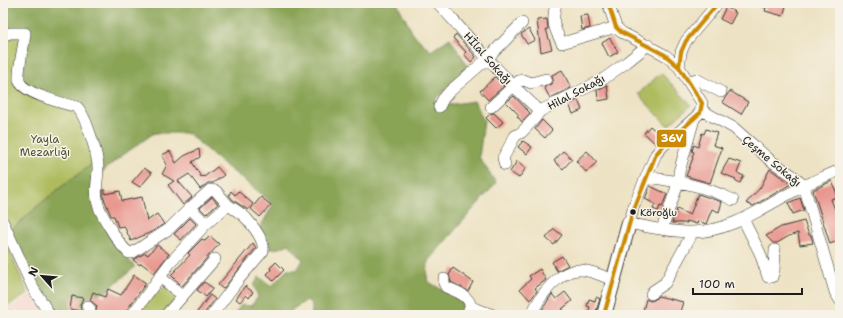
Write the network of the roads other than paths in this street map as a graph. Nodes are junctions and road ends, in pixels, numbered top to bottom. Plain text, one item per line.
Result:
1 (438, 3) edge
2 (556, 3) edge
3 (608, 3) edge
4 (718, 3) edge
5 (522, 23) dead end
6 (616, 27) junction
7 (3, 36) edge
8 (648, 45) junction
9 (487, 59) junction
10 (678, 67) junction
11 (546, 79) dead end
12 (689, 82) junction
13 (513, 86) junction
14 (721, 92) dead end
15 (439, 107) dead end
16 (491, 107) dead end
17 (540, 111) junction
18 (698, 114) junction
19 (506, 165) dead end
20 (840, 170) edge
21 (646, 177) junction
22 (679, 181) junction
23 (804, 186) junction
24 (732, 200) dead end
25 (228, 205) junction
26 (190, 208) junction
27 (743, 219) junction
28 (3, 222) edge
29 (629, 223) junction
30 (206, 224) junction
31 (662, 229) junction
32 (693, 232) junction
33 (775, 250) dead end
34 (215, 259) dead end
35 (160, 277) junction
36 (444, 279) dead end
37 (614, 280) junction
38 (651, 294) dead end
39 (182, 295) junction
40 (840, 300) edge
41 (470, 311) edge
42 (50, 315) edge
43 (132, 315) edge
44 (166, 315) edge
45 (212, 315) edge
46 (493, 315) edge
47 (532, 315) edge
48 (604, 315) edge

1 - 9 street, Hİlal Sokağı
2 - 6 street
3 - 6 street
4 - 10 street
5 - 9 street
6 - 8 street
7 - 26 street
8 - 10 street
8 - 17 street, Hilal Sokağı
9 - 13 street, Hİlal Sokağı
9 - 15 street
10 - 12 street
11 - 13 street
12 - 14 street
12 - 18 street
13 - 16 street
13 - 17 street, Hİlal Sokağı
17 - 19 street, Hilal Sokağı
18 - 21 street
18 - 22 street
18 - 23 street, Çeşme Sokağı
20 - 23 street
21 - 22 street
21 - 29 street
22 - 24 street
22 - 31 street
23 - 27 street
23 - 40 street, Çeşme Sokağı
25 - 26 street
25 - 30 street
25 - 45 street
26 - 30 street
27 - 32 street
27 - 33 street
28 - 42 street
29 - 31 street
29 - 37 main road
30 - 35 street
31 - 32 street
32 - 38 street
34 - 39 street
35 - 39 street
35 - 43 street
36 - 41 street
37 - 47 street
37 - 48 main road
39 - 44 street
41 - 46 street

